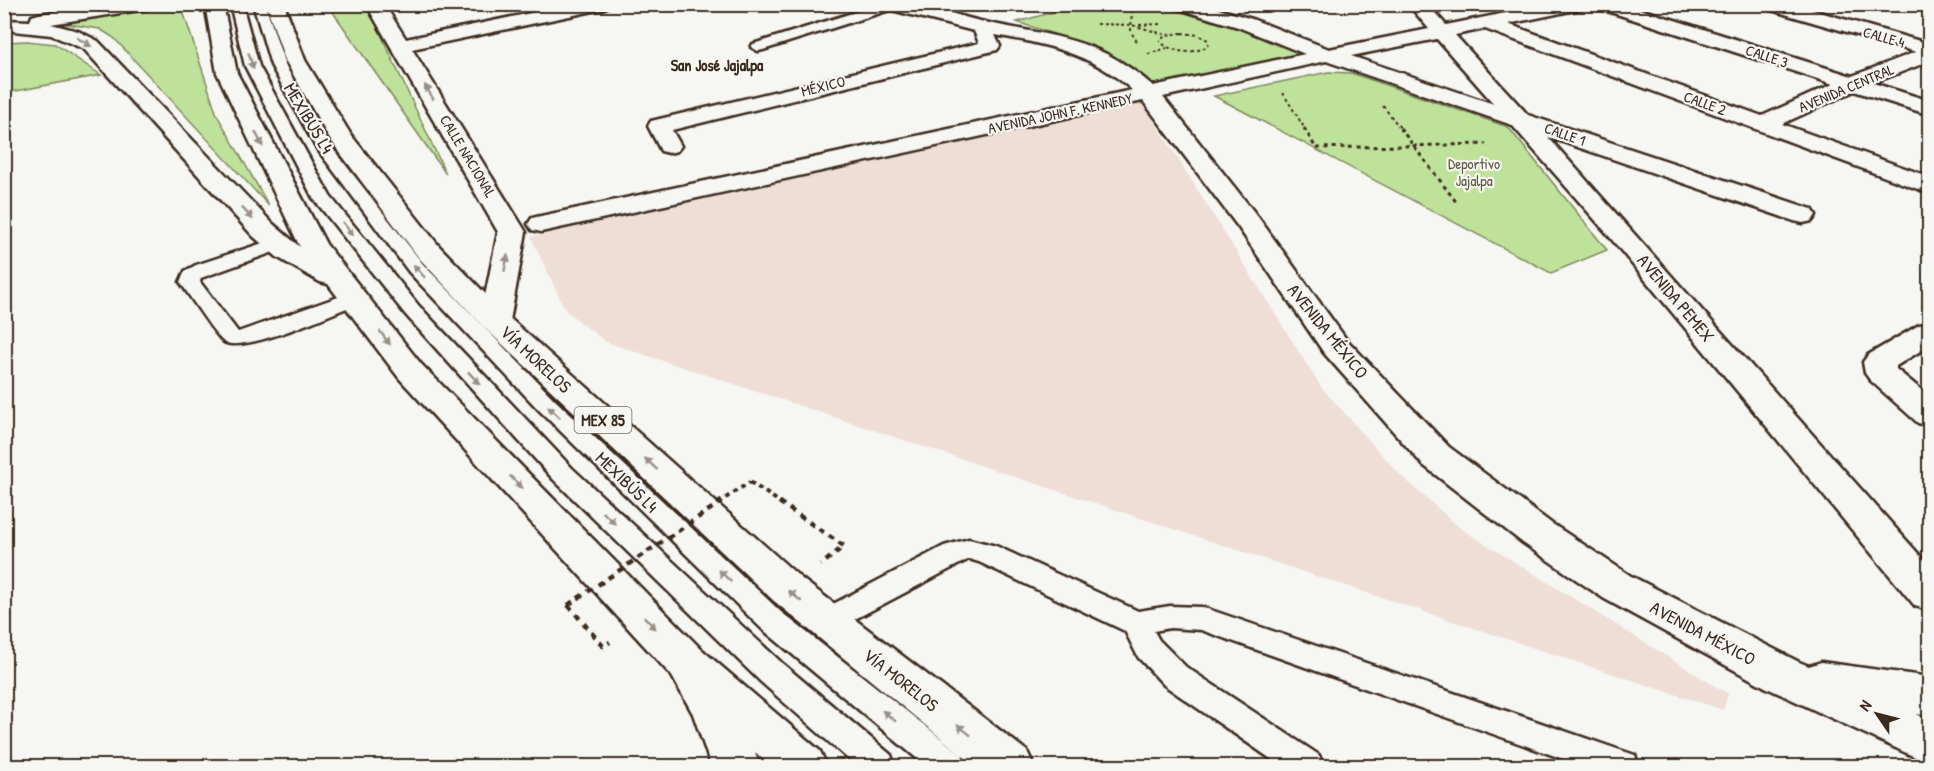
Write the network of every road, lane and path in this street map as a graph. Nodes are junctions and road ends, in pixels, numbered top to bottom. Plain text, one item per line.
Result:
1 (85, 4) edge
2 (146, 4) edge
3 (214, 4) edge
4 (236, 4) edge
5 (259, 4) edge
6 (275, 4) edge
7 (375, 4) edge
8 (603, 4) edge
9 (1132, 4) edge
10 (1181, 4) edge
11 (1418, 4) edge
12 (1580, 4) edge
13 (1604, 4) edge
14 (1770, 4) edge
15 (891, 5) edge
16 (7, 16) edge
17 (1487, 24) junction
18 (982, 27) junction
19 (1442, 32) junction
20 (1160, 39) joint
21 (400, 45) junction
22 (758, 47) dead end
23 (1929, 52) edge
24 (1151, 53) dead end
25 (1327, 55) junction
26 (1853, 83) junction
27 (1282, 92) dead end
28 (1149, 94) junction
29 (1377, 98) dead end
30 (1929, 108) edge
31 (1520, 118) junction
32 (1763, 124) junction
33 (1486, 144) dead end
34 (669, 146) dead end
35 (1414, 146) junction
36 (1923, 183) dead end
37 (1456, 203) dead end
38 (1803, 215) dead end
39 (541, 224) dead end
40 (278, 244) junction
41 (348, 290) junction
42 (495, 321) junction
43 (1929, 332) edge
44 (1929, 415) edge
45 (844, 546) dead end
46 (1929, 595) edge
47 (826, 621) junction
48 (1136, 623) junction
49 (603, 646) dead end
50 (686, 662) junction
51 (1783, 675) junction
52 (1929, 698) edge
53 (1929, 743) edge
54 (735, 766) edge
55 (804, 766) edge
56 (879, 766) edge
57 (950, 766) edge
58 (1010, 766) edge
59 (1307, 766) edge
60 (1623, 766) edge

1 - 16 main road
2 - 16 main road
3 -> 41 main road
4 -> 56 lane, MEXIBÚS L4
57 -> 5 lane, MEXIBÚS L4
6 - 42 main road, VÍA MORELOS / MEX 85
7 - 21 main road, CALLE NACIONAL
8 - 21 main road
9 - 24 path
10 - 25 main road, CALLE 1
11 - 19 main road, AVENIDA PEMEX
12 - 17 main road, AVENIDA JOHN F. KENNEDY
13 - 26 main road, CALLE 3
14 - 23 main road, CALLE 4
15 - 18 main road, AVENIDA MÉXICO
15 - 22 lane
16 -> 40 main road
17 - 19 main road, AVENIDA JOHN F. KENNEDY
17 - 32 main road, CALLE 2
18 - 28 main road, AVENIDA MÉXICO
18 - 34 main road, MÉXICO
19 - 25 main road, AVENIDA JOHN F. KENNEDY
19 - 31 main road, AVENIDA PEMEX
20 - 20 path
42 -> 21 main road, CALLE NACIONAL
23 - 26 main road, AVENIDA CENTRAL
25 - 28 main road, AVENIDA JOHN F. KENNEDY
25 - 31 main road, CALLE 1
26 - 30 main road, CALLE 3
26 - 32 main road, AVENIDA CENTRAL
27 - 35 path
28 - 39 main road, AVENIDA JOHN F. KENNEDY
28 - 51 main road, AVENIDA MÉXICO
29 - 35 path
31 - 38 main road, CALLE 1
31 - 46 main road, AVENIDA PEMEX
32 - 36 main road, CALLE 2
33 - 35 path
35 - 37 path
40 - 41 main road
40 - 41 lane
41 -> 50 main road
47 -> 42 main road, VÍA MORELOS / MEX 85
43 - 44 main road
45 - 49 path, bridge
47 - 48 lane
58 -> 47 main road, VÍA MORELOS / MEX 85
48 - 59 lane
48 - 60 lane
50 - 54 main road
50 - 55 main road
51 - 52 main road, AVENIDA MÉXICO
51 - 53 main road, AVENIDA MÉXICO

